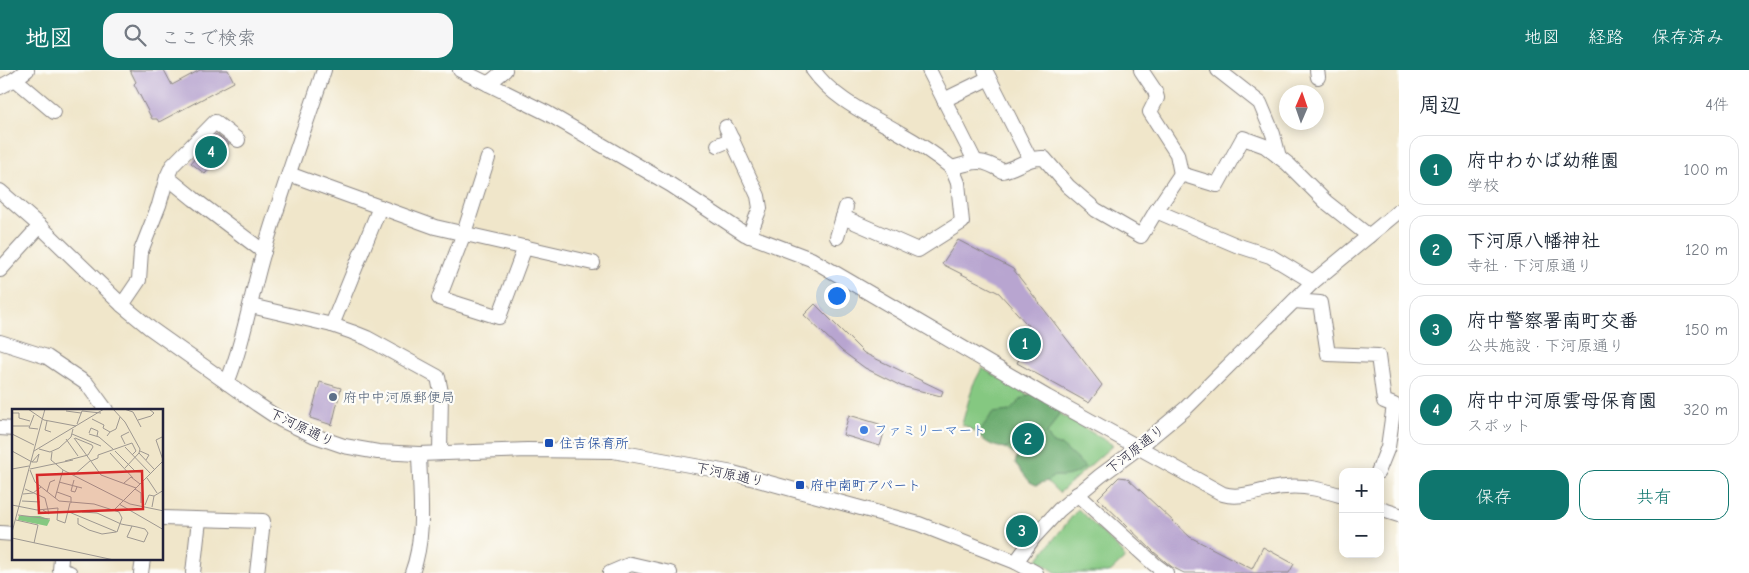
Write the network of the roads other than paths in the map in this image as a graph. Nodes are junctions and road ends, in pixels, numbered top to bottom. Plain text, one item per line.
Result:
1 (27, 70) edge
2 (324, 70) edge
3 (460, 70) edge
4 (505, 70) edge
5 (813, 70) edge
6 (929, 70) edge
7 (1140, 70) edge
8 (1218, 70) edge
9 (987, 74) edge
10 (15, 79) junction
11 (488, 84) junction
12 (0, 87) edge
13 (944, 100) junction
14 (54, 112) dead end
15 (238, 140) dead end
16 (718, 145) dead end
17 (1279, 157) junction
18 (488, 158) dead end
19 (1030, 159) junction
20 (975, 161) junction
21 (952, 168) junction
22 (289, 174) junction
23 (1181, 174) junction
24 (167, 177) junction
25 (0, 191) edge
26 (380, 207) junction
27 (1156, 211) junction
28 (1399, 211) edge
29 (40, 226) junction
30 (464, 233) junction
31 (749, 236) junction
32 (1369, 236) junction
33 (837, 237) dead end
34 (525, 247) junction
35 (264, 252) junction
36 (593, 263) dead end
37 (0, 270) edge
38 (1313, 282) junction
39 (1294, 301) junction
40 (122, 305) junction
41 (251, 306) junction
42 (332, 325) junction
43 (0, 342) edge
44 (227, 383) junction
45 (105, 409) edge
46 (1138, 448) junction
47 (440, 453) junction
48 (419, 454) junction
49 (1380, 468) edge
50 (1078, 494) junction
51 (1339, 495) edge
52 (1384, 510) edge
53 (1399, 515) edge
54 (164, 518) edge
55 (199, 520) junction
56 (61, 560) edge
57 (143, 560) edge
58 (1016, 562) junction
59 (70, 573) edge
60 (141, 573) edge
61 (194, 573) edge
62 (257, 573) edge
63 (412, 573) edge
64 (610, 573) edge
65 (670, 573) edge
66 (1036, 573) edge
67 (1166, 573) edge

1 - 10 street
2 - 22 street
3 - 11 street
4 - 11 street
5 - 21 street
6 - 13 street
7 - 23 street
8 - 17 street
9 - 13 street
9 - 19 street
10 - 12 street
10 - 14 street
11 - 31 street
13 - 20 street
15 - 24 street
16 - 31 street
17 - 23 street
17 - 32 street
18 - 30 street
19 - 20 street
19 - 27 street
20 - 21 street
21 - 33 street
22 - 26 street
22 - 35 street
23 - 27 street
24 - 35 street
24 - 40 street
25 - 29 street, 下河原通り
26 - 30 street
26 - 42 street
27 - 38 street
28 - 32 street, 下河原通り
29 - 37 street
29 - 40 street, 下河原通り
30 - 34 street
30 - 34 street
31 - 46 street
32 - 38 street, 下河原通り
34 - 36 street
35 - 41 street
38 - 39 street, 下河原通り
39 - 46 street, 下河原通り
39 - 49 street
40 - 44 street, 下河原通り
41 - 42 street
41 - 44 street
42 - 47 street
43 - 45 street
44 - 48 street, 下河原通り
46 - 50 street, 下河原通り
46 - 51 street
47 - 48 street, 下河原通り
47 - 58 street, 下河原通り
48 - 63 street
50 - 58 street, 下河原通り
50 - 67 street
52 - 53 street
54 - 55 street
55 - 61 street
55 - 62 street
56 - 59 street
57 - 60 street
58 - 66 street
64 - 65 street

